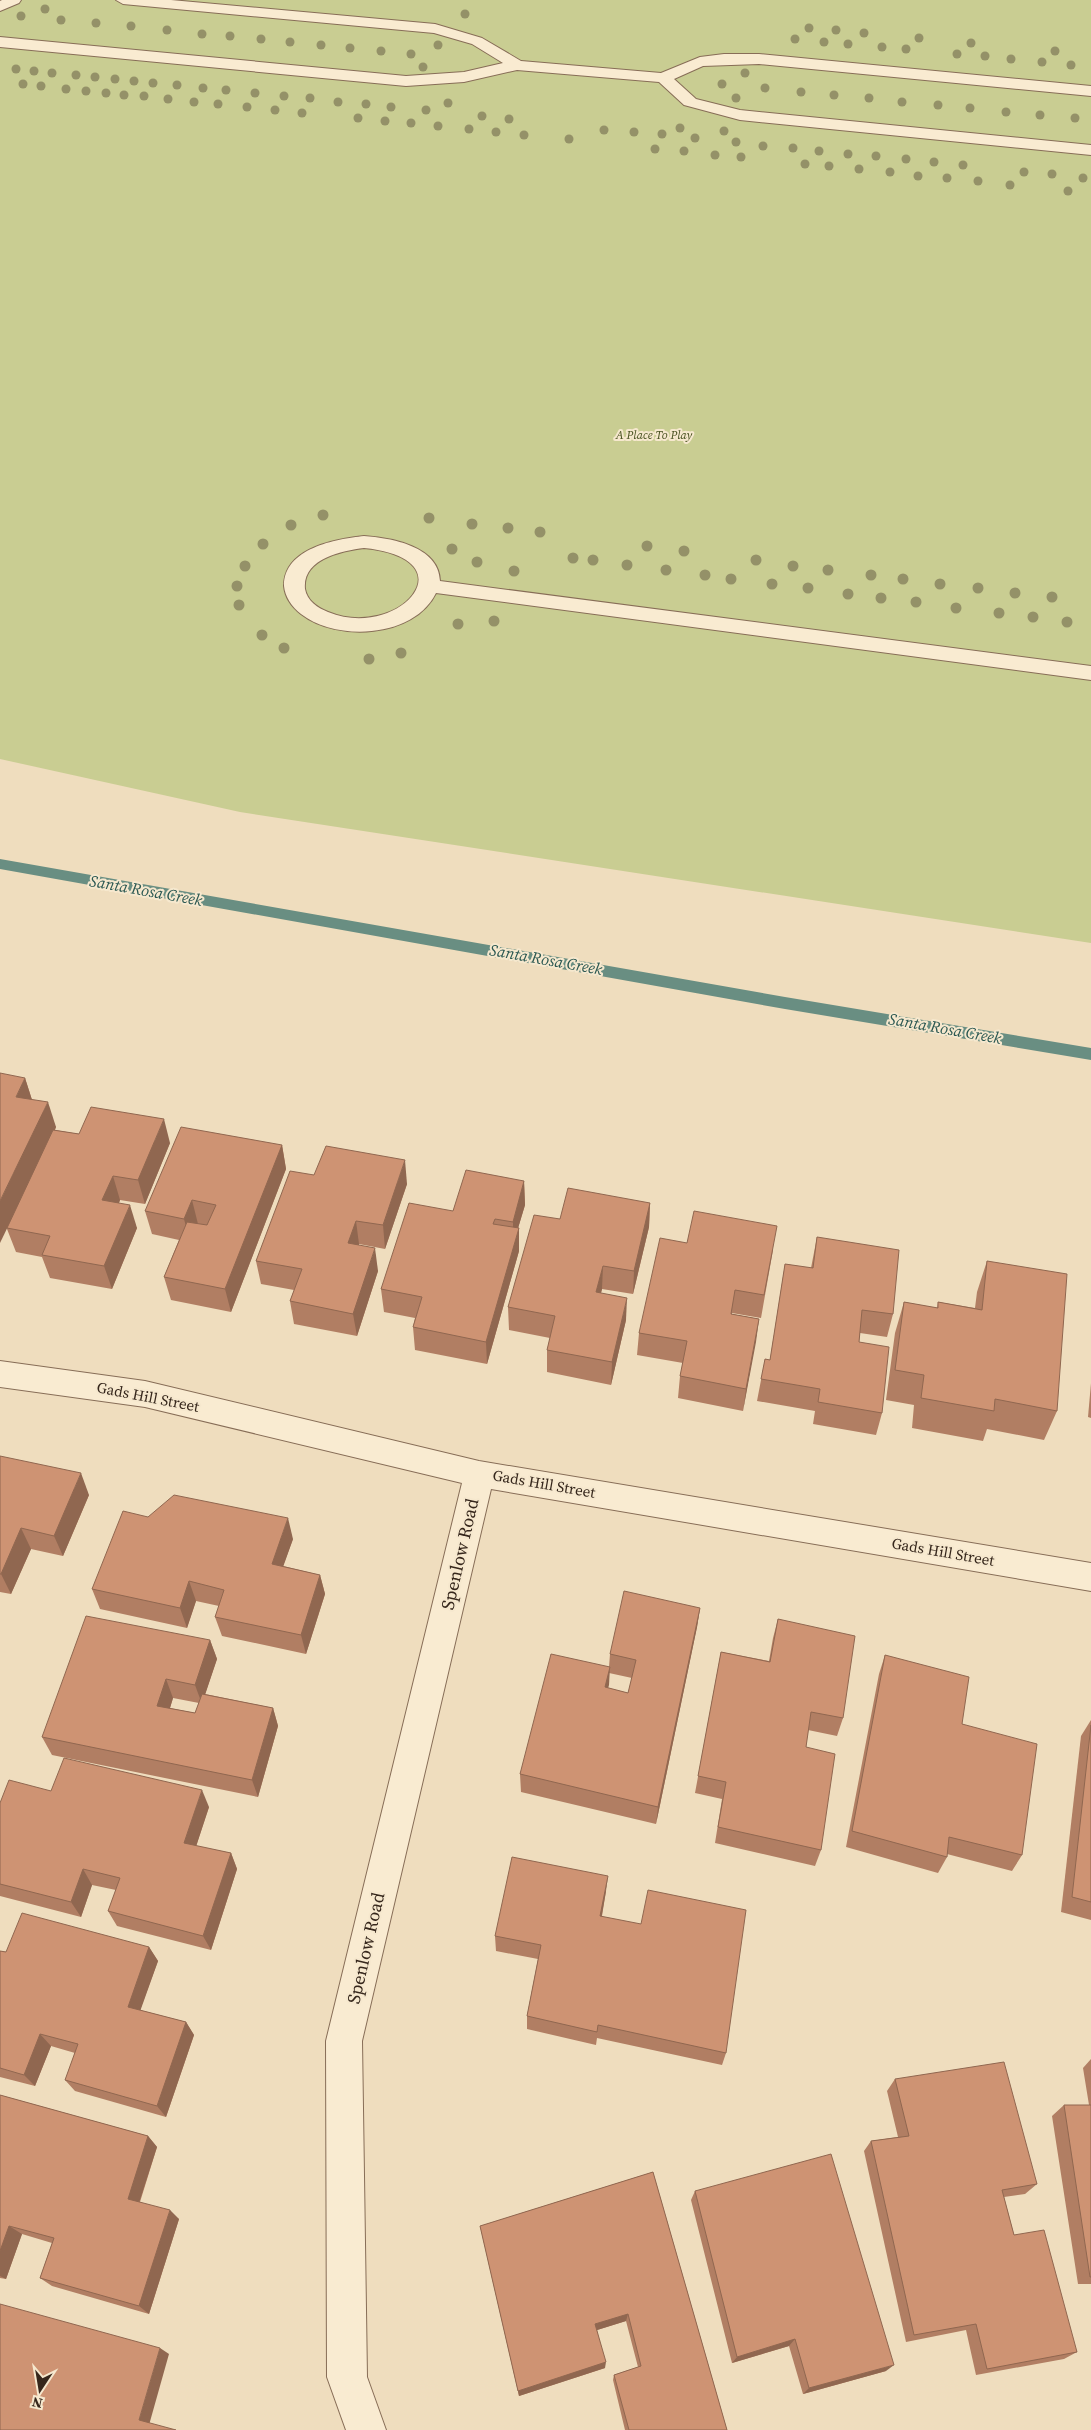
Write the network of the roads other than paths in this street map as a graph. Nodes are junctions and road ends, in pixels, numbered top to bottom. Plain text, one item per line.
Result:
1 (14, 0) edge
2 (123, 0) edge
3 (0, 7) edge
4 (0, 42) edge
5 (517, 65) junction
6 (663, 78) junction
7 (1091, 90) edge
8 (1091, 150) edge
9 (430, 586) junction
10 (1091, 673) edge
11 (0, 1374) edge
12 (480, 1474) junction
13 (1091, 1577) edge
14 (366, 2430) edge

1 - 3 street
2 - 5 street
4 - 5 street
5 - 6 street
6 - 7 street
6 - 8 street
9 - 9 street
9 - 10 street
11 - 12 street, Gads Hill Street
12 - 13 street, Gads Hill Street
12 - 14 street, Spenlow Road

